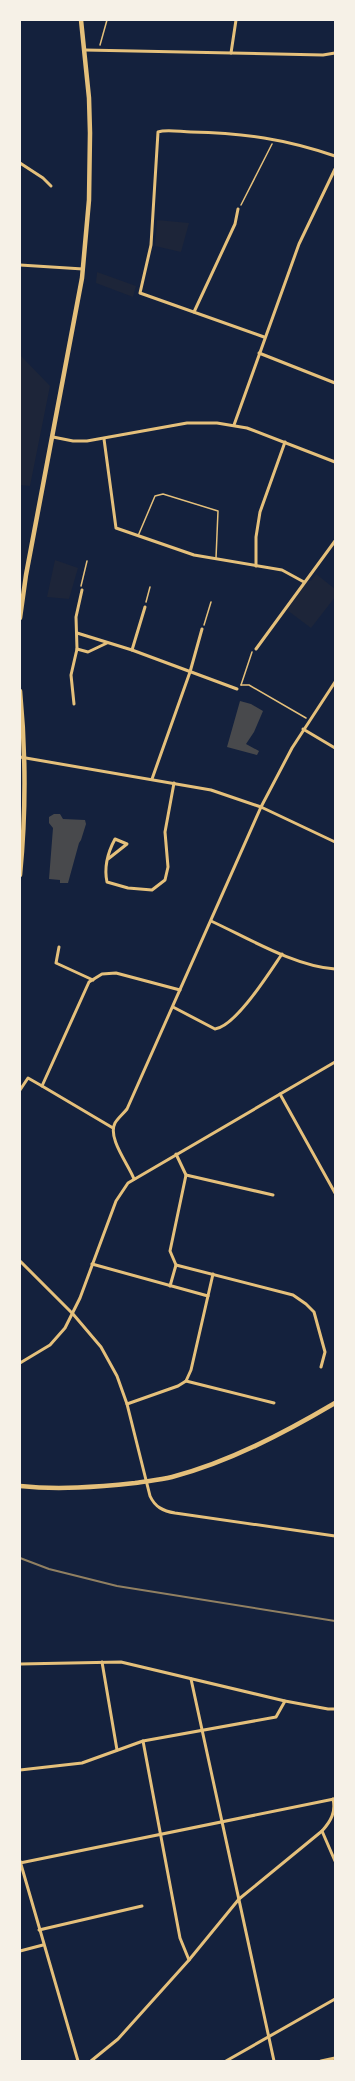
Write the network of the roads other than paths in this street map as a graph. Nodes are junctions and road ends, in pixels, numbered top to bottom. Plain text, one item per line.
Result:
1 (81, 20) edge
2 (236, 20) edge
3 (85, 50) junction
4 (231, 52) junction
5 (335, 53) edge
6 (335, 156) edge
7 (20, 163) edge
8 (335, 169) edge
9 (51, 186) dead end
10 (238, 209) road end
11 (20, 265) edge
12 (83, 270) junction
13 (194, 312) junction
14 (264, 337) junction
15 (258, 352) junction
16 (335, 383) edge
17 (234, 424) junction
18 (53, 437) junction
19 (104, 439) junction
20 (285, 442) junction
21 (335, 462) edge
22 (138, 536) junction
23 (335, 541) edge
24 (216, 560) junction
25 (256, 566) junction
26 (304, 582) junction
27 (82, 590) road end
28 (145, 607) road end
29 (20, 618) edge
30 (202, 630) road end
31 (77, 633) junction
32 (107, 643) junction
33 (256, 648) road end
34 (77, 649) junction
35 (132, 650) junction
36 (190, 672) junction
37 (335, 682) edge
38 (237, 689) road end
39 (20, 691) edge
40 (74, 704) dead end
41 (303, 729) junction
42 (335, 748) edge
43 (23, 758) edge
44 (152, 779) junction
45 (174, 784) junction
46 (261, 807) junction
47 (335, 842) edge
48 (108, 859) junction
49 (20, 876) edge
50 (211, 921) junction
51 (59, 947) dead end
52 (282, 954) junction
53 (335, 969) edge
54 (93, 980) junction
55 (180, 990) junction
56 (172, 1007) junction
57 (335, 1062) edge
58 (42, 1086) junction
59 (20, 1090) edge
60 (280, 1094) junction
61 (113, 1128) junction
62 (176, 1154) junction
63 (186, 1174) junction
64 (134, 1179) junction
65 (335, 1193) edge
66 (273, 1195) dead end
67 (20, 1261) edge
68 (92, 1264) junction
69 (176, 1265) junction
70 (213, 1274) junction
71 (170, 1286) junction
72 (208, 1296) junction
73 (73, 1314) junction
74 (20, 1363) edge
75 (321, 1367) dead end
76 (186, 1381) junction
77 (274, 1403) dead end
78 (127, 1404) junction
79 (335, 1404) edge
80 (146, 1481) junction
81 (20, 1486) edge
82 (335, 1536) edge
83 (102, 1662) junction
84 (20, 1664) edge
85 (191, 1679) junction
86 (285, 1701) junction
87 (335, 1709) edge
88 (202, 1731) junction
89 (143, 1741) junction
90 (117, 1750) junction
91 (20, 1770) edge
92 (334, 1798) edge
93 (223, 1822) junction
94 (322, 1831) junction
95 (160, 1836) junction
96 (335, 1861) edge
97 (20, 1863) edge
98 (239, 1898) junction
99 (142, 1906) dead end
100 (39, 1930) junction
101 (43, 1945) junction
102 (20, 1951) edge
103 (189, 1960) junction
104 (335, 1999) edge
105 (270, 2037) junction
106 (335, 2058) edge
107 (78, 2061) edge
108 (91, 2061) edge
109 (226, 2061) edge
110 (274, 2061) edge
111 (321, 2061) edge

1 - 3 main road
2 - 4 street
3 - 4 street
3 - 12 main road
4 - 5 street
6 - 13 street
7 - 9 street
8 - 14 street
10 - 13 street
11 - 12 street
12 - 18 main road
13 - 14 street
14 - 15 street
15 - 16 street
15 - 17 street
17 - 19 street
17 - 20 street
18 - 19 street
18 - 29 main road
19 - 22 street
20 - 21 street
20 - 25 street
22 - 24 street
22 - 24 lane
23 - 26 street
24 - 25 street
25 - 26 street
26 - 33 street
27 - 31 street
28 - 35 street
30 - 36 street
31 - 32 street
31 - 34 street
32 - 34 street
32 - 35 street
34 - 40 street
35 - 36 street
36 - 38 street
36 - 44 street
37 - 41 street
39 - 43 main road
41 - 42 street
41 - 46 street
43 - 44 street
43 - 49 main road
44 - 45 street
45 - 46 street
45 - 48 street
46 - 47 street
46 - 50 street
48 - 48 street
50 - 52 street
50 - 55 street
51 - 54 street
52 - 53 street
52 - 56 street
54 - 55 street
54 - 58 street
55 - 56 street
56 - 61 street
57 - 60 street
58 - 59 street
58 - 61 street
60 - 62 street
60 - 65 street
61 - 64 street
62 - 63 street
62 - 64 street
63 - 66 street
63 - 69 street
64 - 68 street
67 - 73 street
68 - 71 street
68 - 73 street
69 - 70 street
69 - 71 street
70 - 72 street
70 - 75 street
71 - 72 street
72 - 76 street
73 - 74 street
73 - 78 street
76 - 77 street
76 - 78 street
78 - 80 street
79 - 80 main road
80 - 81 main road
80 - 82 street
83 - 84 street
83 - 85 street
83 - 90 street
85 - 86 street
85 - 88 street
86 - 87 street
86 - 88 street
88 - 89 street
88 - 93 street
89 - 90 street
89 - 95 street
90 - 91 street
92 - 93 street
92 - 94 street
93 - 95 street
93 - 98 street
94 - 96 street
94 - 98 street
95 - 97 street
95 - 103 street
97 - 100 street
98 - 103 street
98 - 105 street
99 - 100 street
100 - 101 street
101 - 102 street
101 - 107 street
103 - 108 street
104 - 105 street
105 - 109 street
105 - 110 street
106 - 111 street

